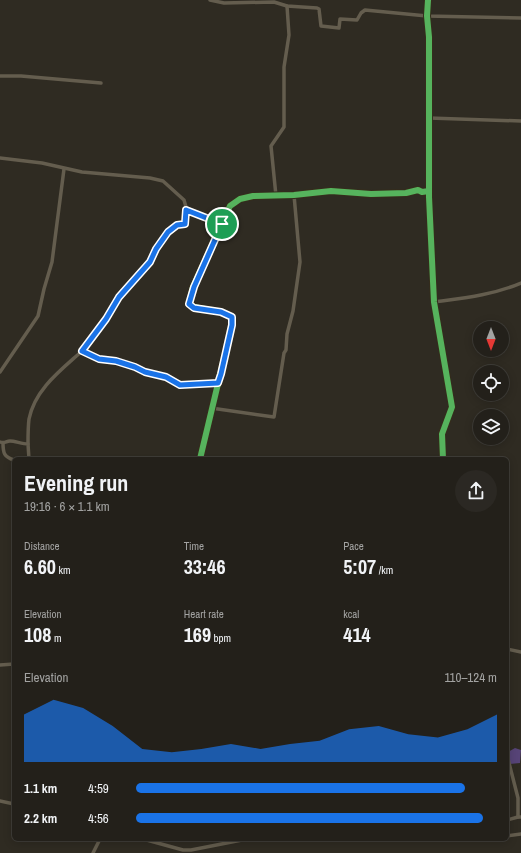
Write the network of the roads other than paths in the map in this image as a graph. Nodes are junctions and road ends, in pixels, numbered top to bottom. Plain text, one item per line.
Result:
1 (210, 0) edge
2 (428, 0) edge
3 (287, 6) junction
4 (427, 16) junction
5 (521, 18) edge
6 (0, 76) edge
7 (101, 83) dead end
8 (429, 118) junction
9 (521, 121) edge
10 (0, 158) edge
11 (64, 169) junction
12 (429, 192) junction
13 (294, 195) junction
14 (276, 196) junction
15 (186, 210) junction
16 (222, 224) junction
17 (521, 282) edge
18 (434, 302) junction
19 (82, 351) junction
20 (0, 372) edge
21 (218, 383) junction
22 (211, 408) junction
23 (2, 443) edge
24 (28, 444) junction
25 (28, 457) edge
26 (200, 457) edge
27 (443, 457) edge
28 (12, 459) edge
29 (509, 649) edge
30 (521, 652) edge
31 (12, 664) edge
32 (0, 665) edge
33 (509, 763) edge
34 (0, 801) edge
35 (12, 804) edge
36 (520, 817) edge
37 (509, 820) edge
38 (521, 834) edge
39 (509, 836) edge
40 (99, 841) edge
41 (150, 841) edge
42 (237, 841) edge
43 (93, 853) edge

1 - 3 street
2 - 4 street
3 - 4 street
3 - 14 street
4 - 5 street
4 - 8 street
6 - 7 street
8 - 9 street
8 - 12 street
10 - 11 street
11 - 15 street
11 - 20 street
12 - 13 street
12 - 18 street
13 - 14 street
13 - 22 street
14 - 16 street
15 - 16 street
15 - 19 street
16 - 21 street
17 - 18 street
18 - 27 street
19 - 21 street
19 - 24 street
21 - 22 street
22 - 26 street
23 - 24 street
23 - 28 street
24 - 25 street
29 - 30 street
31 - 32 street
33 - 36 street
34 - 35 street
36 - 37 street
38 - 39 street
40 - 43 street
41 - 42 street

